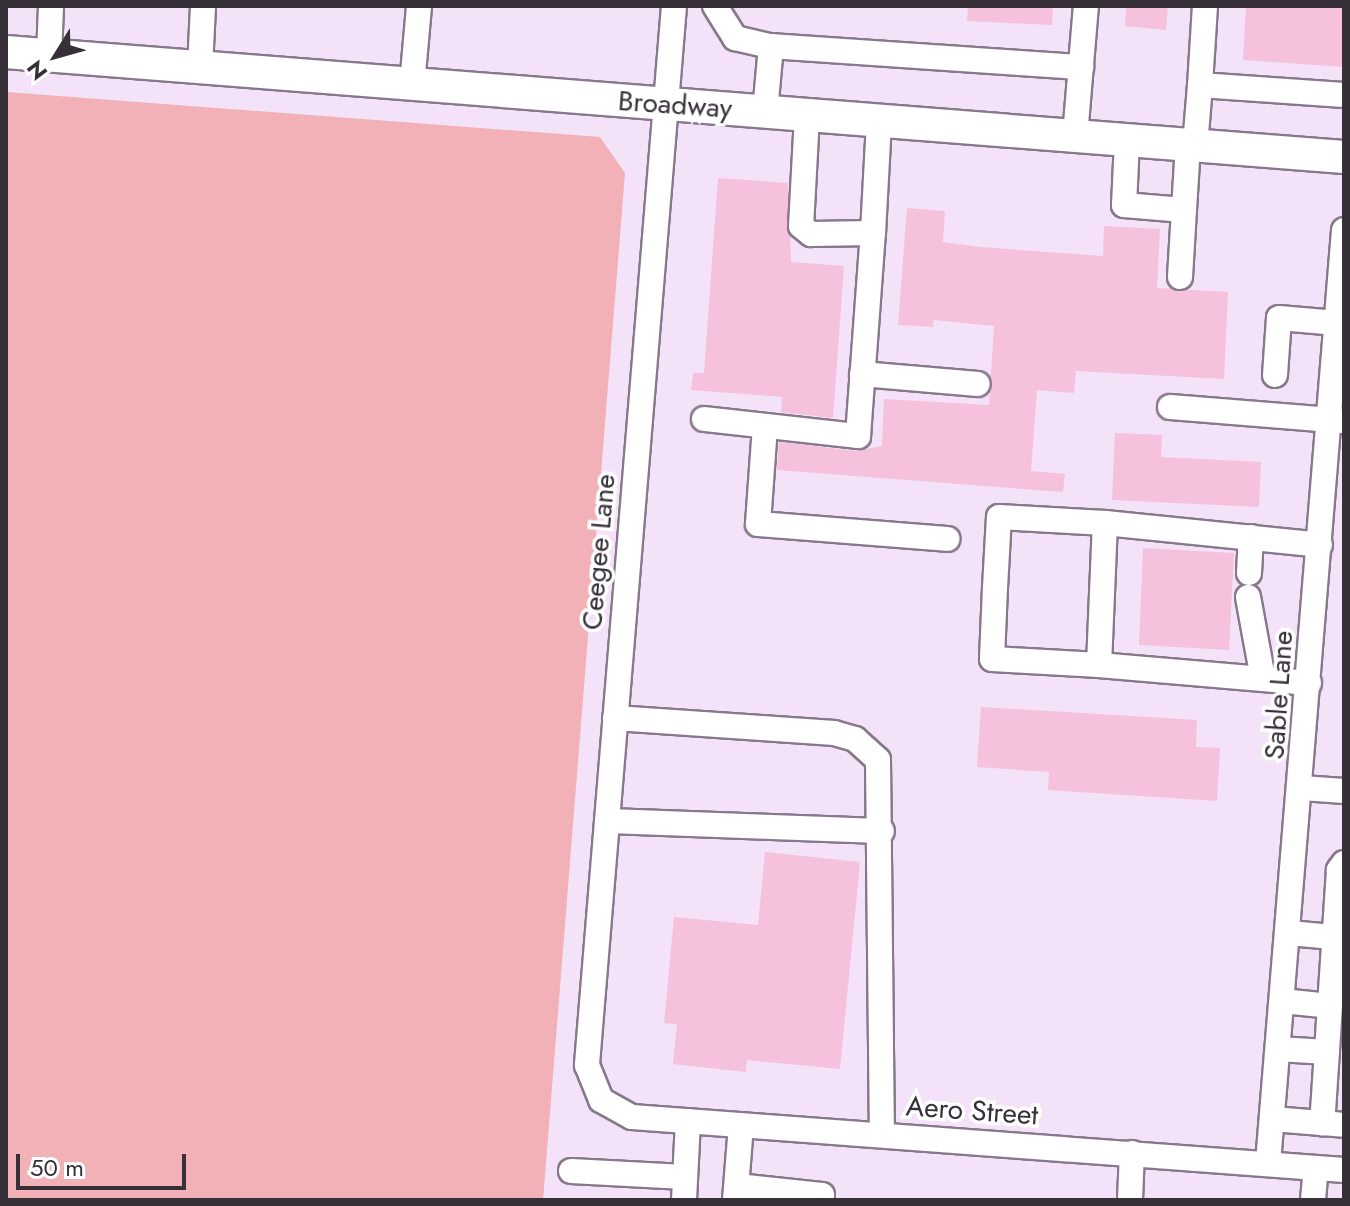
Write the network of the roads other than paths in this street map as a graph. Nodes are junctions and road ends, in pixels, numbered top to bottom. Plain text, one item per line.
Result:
1 (51, 6) edge
2 (203, 6) edge
3 (419, 6) edge
4 (674, 6) edge
5 (715, 6) edge
6 (1086, 6) edge
7 (1205, 6) edge
8 (771, 46) junction
9 (6, 52) edge
10 (49, 56) junction
11 (1081, 67) junction
12 (200, 68) junction
13 (412, 85) junction
14 (1200, 85) junction
15 (1344, 95) edge
16 (666, 105) junction
17 (765, 112) junction
18 (807, 116) junction
19 (879, 121) junction
20 (1075, 136) junction
21 (1127, 140) junction
22 (1192, 145) junction
23 (1344, 157) edge
24 (1184, 210) junction
25 (1344, 230) edge
26 (873, 233) junction
27 (1180, 277) dead end
28 (1337, 323) junction
29 (862, 374) junction
30 (1275, 375) dead end
31 (978, 384) dead end
32 (1170, 407) dead end
33 (704, 419) dead end
34 (1337, 420) edge
35 (765, 426) junction
36 (1105, 523) junction
37 (1251, 537) junction
38 (947, 539) dead end
39 (1320, 545) junction
40 (1099, 665) junction
41 (1263, 679) junction
42 (1309, 683) junction
43 (615, 718) junction
44 (1302, 788) junction
45 (1344, 791) edge
46 (607, 821) junction
47 (882, 831) junction
48 (1344, 863) edge
49 (1289, 933) junction
50 (1339, 937) edge
51 (1282, 1001) junction
52 (1335, 1011) edge
53 (1278, 1049) junction
54 (1332, 1063) edge
55 (601, 1100) joint
56 (1272, 1119) junction
57 (688, 1121) junction
58 (1333, 1124) edge
59 (741, 1125) junction
60 (882, 1135) junction
61 (1132, 1153) junction
62 (1268, 1163) junction
63 (1316, 1168) junction
64 (1344, 1170) edge
65 (571, 1171) dead end
66 (684, 1188) edge
67 (736, 1193) edge
68 (822, 1200) edge
69 (1130, 1200) edge
70 (1313, 1200) edge

1 - 10 street
2 - 12 street
3 - 13 street
4 - 16 street, Ceegee Lane
5 - 8 street
6 - 11 street
7 - 14 street
8 - 11 street
8 - 17 street
9 - 10 main road, Broadway
10 - 12 main road, Broadway
11 - 20 street
12 - 13 main road, Broadway
13 - 16 main road, Broadway
14 - 15 street
14 - 22 street
16 - 17 main road, Broadway
16 - 43 street, Ceegee Lane
17 - 18 main road, Broadway
18 - 19 main road, Broadway
18 - 26 street
19 - 20 main road, Broadway
19 - 26 street
20 - 21 main road, Broadway
21 - 22 main road, Broadway
21 - 24 street
22 - 23 main road, Broadway
22 - 24 street
24 - 27 street
25 - 28 street, Sable Lane
26 - 29 street
28 - 30 street
28 - 34 street, Sable Lane
29 - 31 street
29 - 35 street
32 - 34 street
33 - 35 street
34 - 39 street, Sable Lane
35 - 38 street
36 - 37 street
36 - 40 street
36 - 40 street
37 - 39 street
37 - 41 street
39 - 42 street, Sable Lane
40 - 41 street
41 - 42 street
42 - 44 street, Sable Lane
43 - 46 street, Ceegee Lane
43 - 47 street
44 - 45 street
44 - 49 street, Sable Lane
46 - 47 street
46 - 55 street, Ceegee Lane
47 - 60 street
48 - 50 street
49 - 50 street
49 - 51 street, Sable Lane
50 - 52 street
51 - 52 street
51 - 53 street, Sable Lane
52 - 54 street
53 - 54 street
53 - 56 street, Sable Lane
54 - 58 street
55 - 57 street, Aero Street
56 - 58 street
56 - 62 street, Sable Lane
57 - 59 street, Aero Street
57 - 66 street
59 - 60 street, Aero Street
59 - 67 street
60 - 61 street, Aero Street
61 - 62 street, Aero Street
61 - 69 street
62 - 63 street, Aero Street
63 - 64 street, Aero Street
63 - 70 street
65 - 66 street
67 - 68 street

